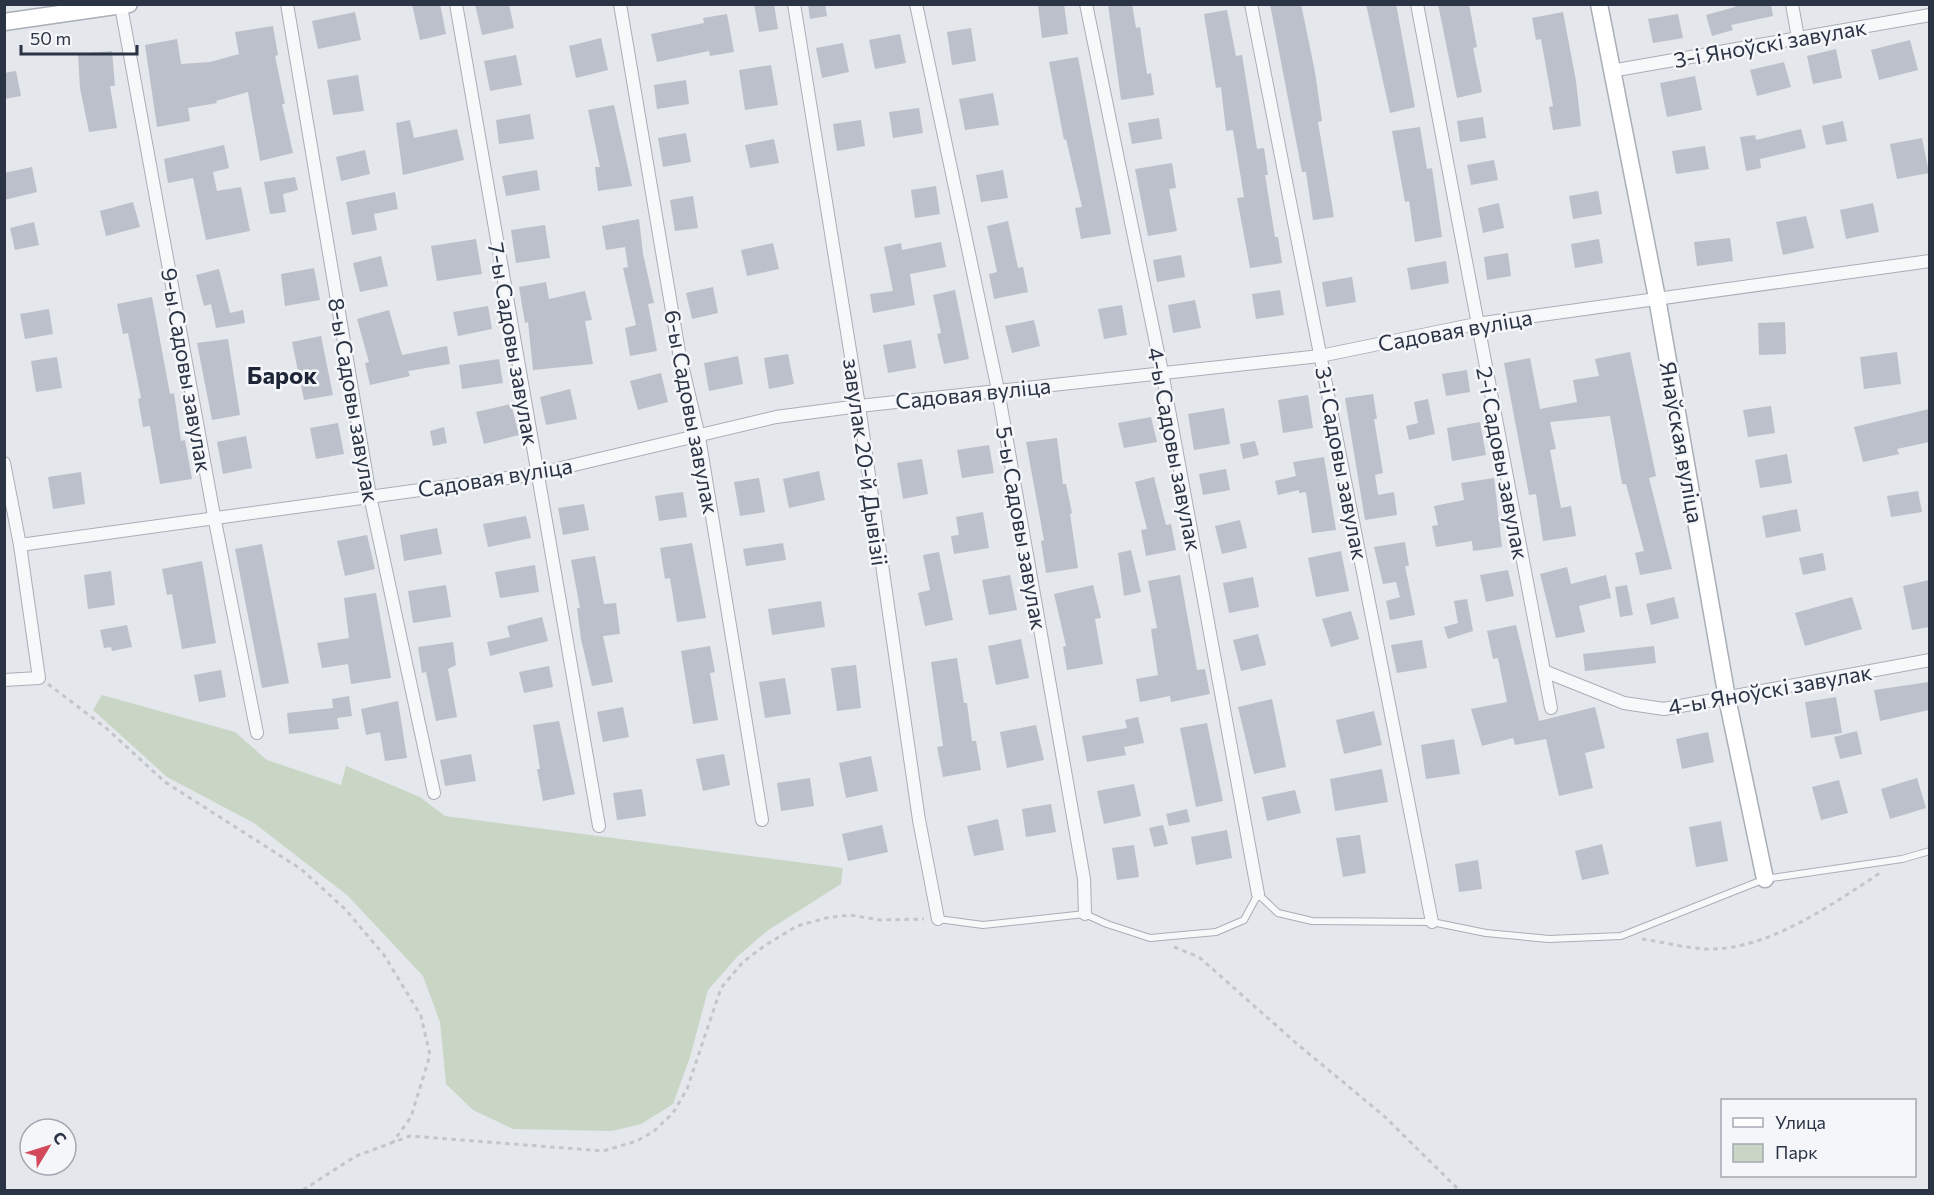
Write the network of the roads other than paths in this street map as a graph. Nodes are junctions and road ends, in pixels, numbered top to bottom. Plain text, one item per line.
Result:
1 (287, 4) edge
2 (456, 4) edge
3 (620, 4) edge
4 (794, 4) edge
5 (916, 4) edge
6 (1086, 4) edge
7 (1251, 4) edge
8 (1418, 4) edge
9 (1599, 4) edge
10 (1792, 4) edge
11 (124, 5) edge
12 (1929, 15) edge
13 (4, 22) edge
14 (1798, 38) junction
15 (1611, 71) junction
16 (1929, 261) edge
17 (1657, 298) junction
18 (1476, 324) junction
19 (1320, 356) junction
20 (1162, 372) junction
21 (998, 390) junction
22 (859, 406) junction
23 (699, 437) junction
24 (4, 463) edge
25 (536, 474) junction
26 (370, 496) junction
27 (214, 516) junction
28 (20, 545) junction
29 (1929, 660) edge
30 (1544, 671) junction
31 (4, 680) edge
32 (1727, 698) junction
33 (1551, 708) dead end
34 (257, 733) dead end
35 (434, 793) dead end
36 (762, 820) dead end
37 (599, 826) dead end
38 (1929, 851) edge
39 (1766, 879) junction
40 (1258, 894) junction
41 (1085, 914) junction
42 (938, 919) joint
43 (1432, 922) junction

1 - 26 street, 8-ы Садовы завулак
2 - 25 street, 7-ы Садовы завулак
3 - 23 street, 6-ы Садовы завулак
4 - 22 street, завулак 20-й Дывізіі
5 - 21 street, 5-ы Садовы завулак
6 - 20 street, 4-ы Садовы завулак
7 - 19 street, 3-і Садовы завулак
8 - 18 street, 2-і Садовы завулак
9 - 15 street, Янаўская вуліца
10 - 14 street
11 - 13 street
11 - 27 street, 9-ы Садовы завулак
12 - 14 street, 3-і Яноўскі завулак
14 - 15 street, 3-і Яноўскі завулак
15 - 17 street, Янаўская вуліца
16 - 17 street, Садовая вуліца
17 - 18 street, Садовая вуліца
17 - 32 street, Янаўская вуліца
18 - 19 street, Садовая вуліца
18 - 30 street, 2-і Садовы завулак
19 - 20 street, Садовая вуліца
19 - 43 street, 3-і Садовы завулак
20 - 21 street, Садовая вуліца
20 - 40 street, 4-ы Садовы завулак
21 - 22 street, Садовая вуліца
21 - 41 street, 5-ы Садовы завулак
22 - 23 street, Садовая вуліца
22 - 42 street, завулак 20-й Дывізіі
23 - 25 street, Садовая вуліца
23 - 36 street, 6-ы Садовы завулак
24 - 28 street
25 - 26 street, Садовая вуліца
25 - 37 street, 7-ы Садовы завулак
26 - 27 street, Садовая вуліца
26 - 35 street, 8-ы Садовы завулак
27 - 28 street, Садовая вуліца
27 - 34 street, 9-ы Садовы завулак
28 - 31 street
29 - 32 street, 4-ы Яноўскі завулак
30 - 32 street, 4-ы Яноўскі завулак
30 - 33 street, 2-і Садовы завулак
32 - 39 street, Янаўская вуліца
38 - 39 lane
39 - 43 lane
40 - 41 lane
40 - 43 lane
41 - 42 lane

